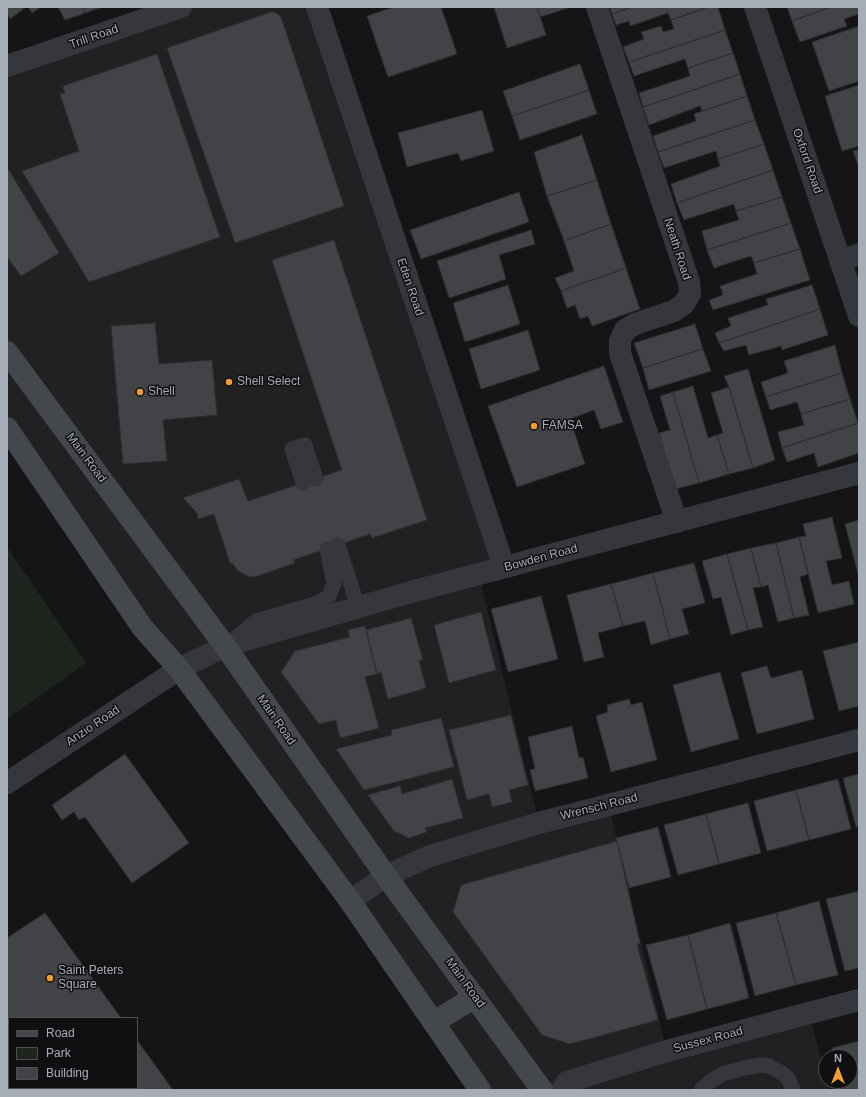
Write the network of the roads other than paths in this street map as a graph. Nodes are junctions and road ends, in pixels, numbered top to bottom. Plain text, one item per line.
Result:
1 (181, 7) edge
2 (317, 7) edge
3 (598, 7) edge
4 (755, 7) edge
5 (7, 66) edge
6 (850, 258) edge
7 (859, 316) edge
8 (7, 352) edge
9 (7, 428) edge
10 (859, 473) edge
11 (677, 522) junction
12 (504, 567) junction
13 (358, 607) junction
14 (224, 646) junction
15 (179, 669) junction
16 (859, 740) edge
17 (7, 783) edge
18 (386, 876) junction
19 (350, 901) junction
20 (475, 997) junction
21 (859, 1000) edge
22 (434, 1022) junction
23 (546, 1089) edge
24 (480, 1090) edge
25 (701, 1090) edge
26 (794, 1090) edge

1 - 5 street, Trill Road
2 - 12 street, Eden Road
3 - 11 street, Neath Road
4 - 6 street, Oxford Road
6 - 7 street, Oxford Road
8 - 14 main road, Main Road
9 - 15 main road
10 - 11 street, Bowden Road
11 - 12 street, Bowden Road
12 - 13 street, Bowden Road
13 - 14 street, Bowden Road
13 - 14 lane
14 - 15 street, Anzio Road
14 - 18 main road, Main Road
15 - 17 street, Anzio Road
15 - 19 main road
16 - 18 street, Wrensch Road
18 - 19 street, Wrensch Road
18 - 20 main road, Main Road
19 - 22 main road
20 - 22 main road
20 - 23 main road, Main Road
21 - 23 street, Sussex Road
22 - 24 main road
25 - 26 lane

